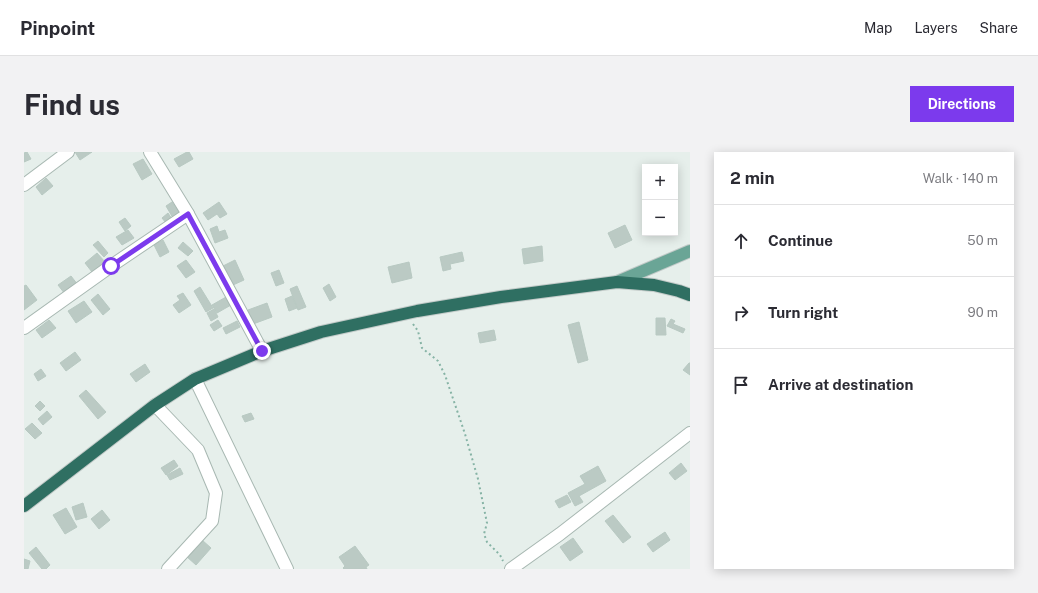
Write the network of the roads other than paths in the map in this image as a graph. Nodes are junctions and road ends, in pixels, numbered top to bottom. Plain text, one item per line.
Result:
1 (68, 152) edge
2 (150, 152) edge
3 (24, 185) edge
4 (188, 214) junction
5 (690, 251) edge
6 (617, 282) junction
7 (690, 295) edge
8 (24, 328) edge
9 (262, 351) junction
10 (195, 379) junction
11 (155, 405) junction
12 (690, 433) edge
13 (24, 506) edge
14 (507, 566) edge
15 (168, 569) edge
16 (287, 569) edge

1 - 3 street
2 - 4 street
4 - 8 street
4 - 9 street
5 - 6 main road
6 - 7 highway
6 - 9 highway
9 - 10 highway
10 - 11 highway
10 - 16 street
11 - 13 highway
11 - 15 street
12 - 14 street

